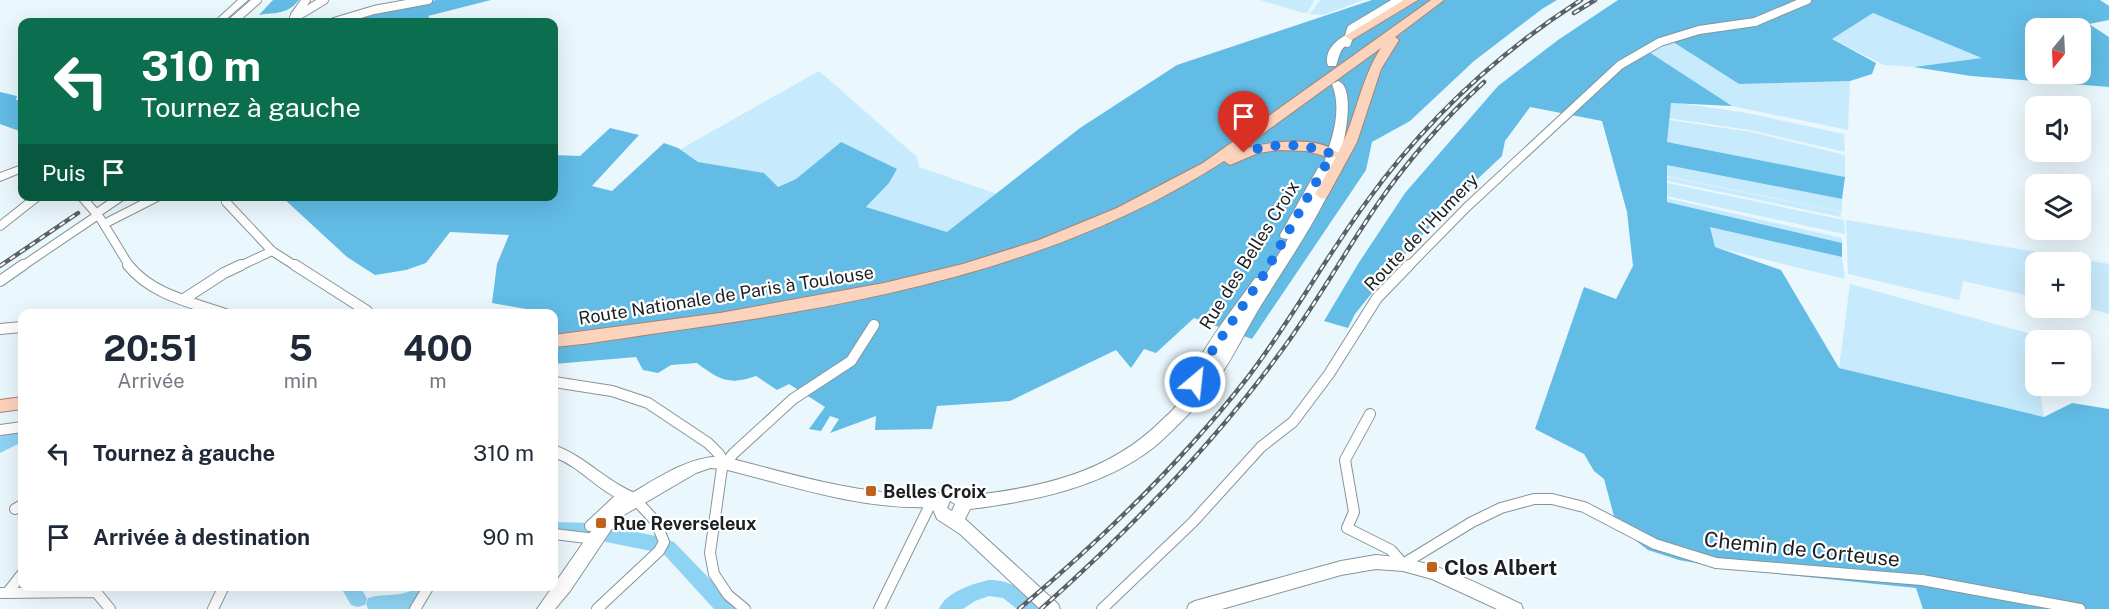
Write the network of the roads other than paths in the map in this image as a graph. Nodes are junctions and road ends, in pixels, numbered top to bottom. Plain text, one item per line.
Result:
1 (243, 0) edge
2 (256, 0) edge
3 (306, 0) edge
4 (324, 0) edge
5 (428, 0) edge
6 (1399, 0) edge
7 (1412, 0) edge
8 (1428, 0) edge
9 (1438, 0) edge
10 (1807, 0) edge
11 (223, 18) edge
12 (236, 18) edge
13 (293, 18) edge
14 (295, 18) edge
15 (347, 18) edge
16 (1414, 18) junction
17 (1351, 36) junction
18 (1332, 60) dead end
19 (1338, 84) dead end
20 (1332, 154) junction
21 (18, 170) edge
22 (0, 177) edge
23 (1156, 194) junction
24 (1322, 194) junction
25 (32, 201) edge
26 (86, 201) edge
27 (115, 201) edge
28 (149, 201) edge
29 (226, 202) dead end
30 (98, 214) junction
31 (104, 224) junction
32 (0, 226) edge
33 (272, 251) junction
34 (0, 280) edge
35 (184, 299) junction
36 (211, 309) edge
37 (364, 309) edge
38 (874, 325) dead end
39 (18, 327) edge
40 (0, 329) edge
41 (558, 333) edge
42 (558, 340) edge
43 (558, 383) edge
44 (1201, 383) junction
45 (18, 404) edge
46 (0, 406) edge
47 (18, 413) edge
48 (1370, 414) dead end
49 (0, 415) edge
50 (18, 428) edge
51 (0, 430) edge
52 (558, 453) edge
53 (724, 463) junction
54 (628, 498) junction
55 (943, 508) junction
56 (596, 532) junction
57 (558, 534) edge
58 (1402, 564) junction
59 (18, 578) edge
60 (222, 591) edge
61 (426, 591) edge
62 (4, 592) edge
63 (110, 609) edge
64 (213, 609) edge
65 (415, 609) edge
66 (547, 609) edge
67 (597, 609) edge
68 (745, 609) edge
69 (879, 609) edge
70 (1052, 609) edge
71 (1102, 609) edge
72 (1195, 609) edge
73 (1515, 609) edge
74 (2080, 609) edge

1 - 11 street
2 - 12 street
3 - 13 street
4 - 14 street
5 - 15 street
6 - 17 street
7 - 17 main road
8 - 41 main road, Route Nationale de Paris à Toulouse
9 - 16 main road, Route Nationale de Paris à Toulouse
10 - 71 street, Route de l'Humery
16 - 23 main road, Route Nationale de Paris à Toulouse
16 - 24 main road
17 - 18 main road
19 - 20 main road
20 - 23 main road
20 - 24 main road, Rue des Belles Croix
20 - 44 main road, Rue des Belles Croix
21 - 22 street
23 - 42 main road, Route Nationale de Paris à Toulouse
24 - 44 main road, Rue des Belles Croix
25 - 32 street
26 - 30 street
27 - 30 street
28 - 31 street
29 - 33 street
30 - 31 street
30 - 34 street
31 - 35 street
33 - 35 street
33 - 37 street
35 - 36 street
38 - 53 street
39 - 40 street
43 - 53 street
44 - 55 main road, Rue des Belles Croix
45 - 46 main road
47 - 49 main road
48 - 58 street
50 - 51 street
52 - 54 street
53 - 54 main road
53 - 55 main road, Rue des Belles Croix
53 - 68 street
54 - 56 main road
54 - 67 street
55 - 69 street
55 - 70 main road
56 - 57 street
56 - 66 main road
58 - 72 main road
58 - 73 main road
58 - 74 street, Chemin de Corteuse
59 - 62 street
60 - 64 street
61 - 65 street
62 - 63 street

